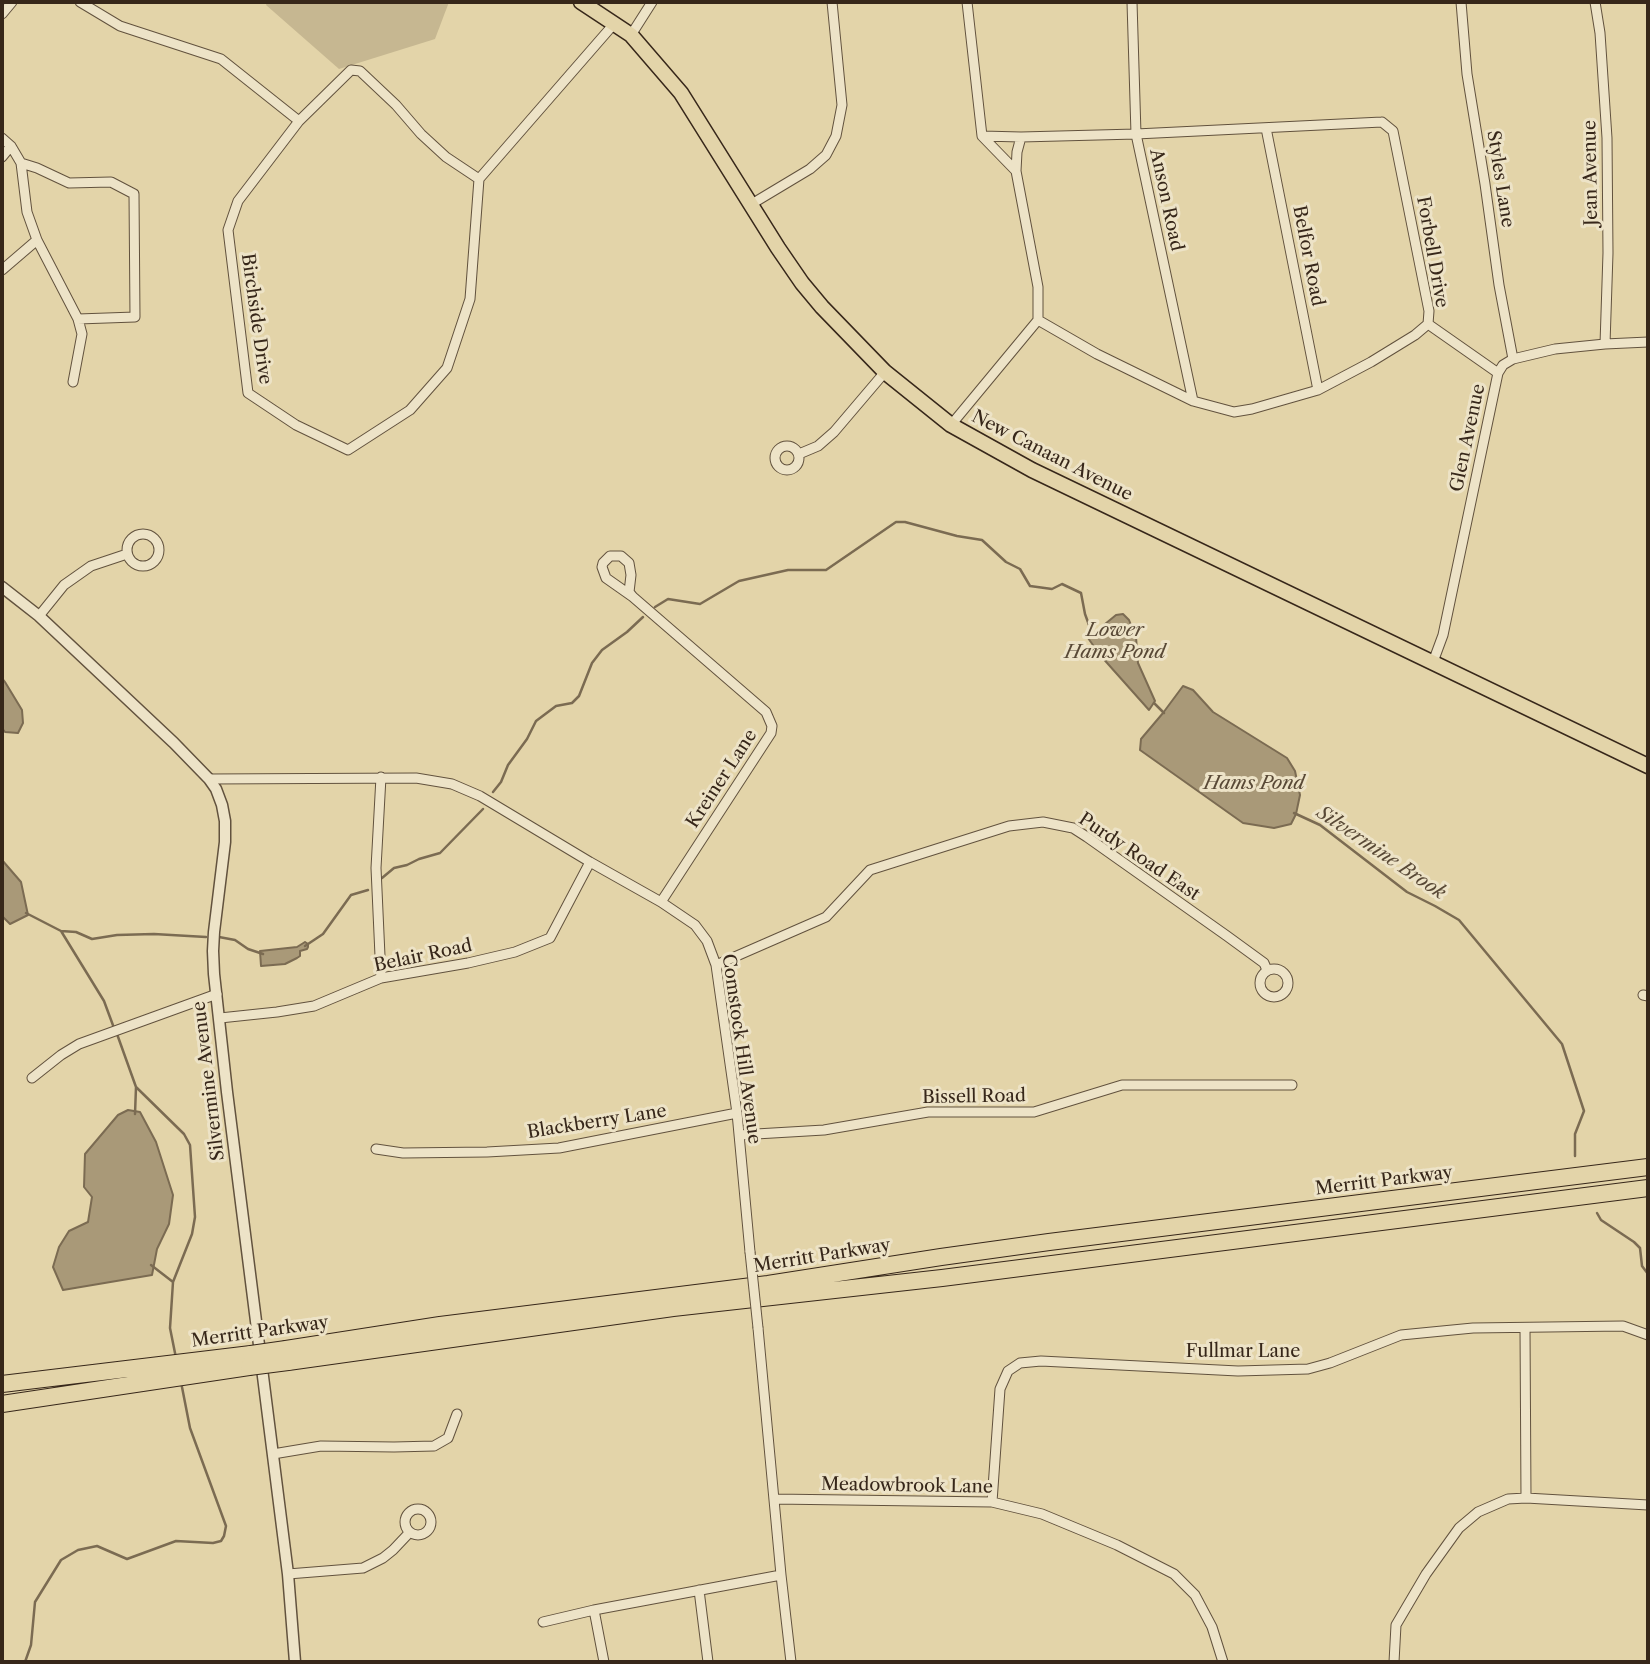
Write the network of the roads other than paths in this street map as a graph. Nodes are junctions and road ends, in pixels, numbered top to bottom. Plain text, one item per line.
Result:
1 (12, 2) edge
2 (80, 2) edge
3 (581, 2) edge
4 (652, 2) edge
5 (832, 2) edge
6 (967, 2) edge
7 (1132, 2) edge
8 (1461, 2) edge
9 (1595, 2) edge
10 (2, 14) edge
11 (613, 25) junction
12 (631, 35) junction
13 (299, 121) junction
14 (1266, 128) junction
15 (1136, 134) junction
16 (982, 136) junction
17 (1021, 137) junction
18 (2, 138) edge
19 (11, 146) junction
20 (2, 157) edge
21 (22, 163) junction
22 (1016, 171) junction
23 (479, 179) junction
24 (750, 205) junction
25 (37, 240) junction
26 (2, 271) edge
27 (78, 319) junction
28 (1038, 320) junction
29 (1428, 324) junction
30 (1648, 342) edge
31 (1605, 344) junction
32 (1513, 359) junction
33 (885, 372) junction
34 (1498, 373) junction
35 (73, 382) dead end
36 (1318, 390) junction
37 (1193, 401) junction
38 (951, 425) junction
39 (799, 454) dead end
40 (127, 554) dead end
41 (2, 587) edge
42 (633, 597) junction
43 (39, 616) junction
44 (1433, 663) junction
45 (1648, 766) edge
46 (381, 777) junction
47 (209, 779) junction
48 (590, 862) junction
49 (661, 902) junction
50 (716, 965) junction
51 (1267, 970) dead end
52 (381, 978) junction
53 (217, 995) junction
54 (220, 1018) junction
55 (32, 1078) dead end
56 (1292, 1085) dead end
57 (737, 1114) junction
58 (739, 1135) junction
59 (376, 1149) dead end
60 (1648, 1167) edge
61 (1648, 1188) edge
62 (1525, 1328) junction
63 (1648, 1335) edge
64 (287, 1356) junction
65 (145, 1375) junction
66 (2, 1382) edge
67 (2, 1404) edge
68 (457, 1414) dead end
69 (273, 1454) junction
70 (1526, 1498) junction
71 (774, 1499) junction
72 (992, 1502) junction
73 (1648, 1505) edge
74 (410, 1532) dead end
75 (288, 1574) junction
76 (781, 1574) junction
77 (699, 1590) junction
78 (594, 1610) junction
79 (543, 1622) dead end
80 (295, 1662) edge
81 (604, 1662) edge
82 (708, 1662) edge
83 (791, 1662) edge
84 (1223, 1662) edge
85 (1394, 1662) edge

1 - 10 street
2 - 13 street
3 - 11 main road, New Canaan Avenue
4 - 12 street
5 - 24 street
6 - 16 street
7 - 15 street, Anson Road
8 - 32 street, Styles Lane
9 - 31 street, Jean Avenue
11 - 12 main road, New Canaan Avenue
11 - 23 street
12 - 24 main road, New Canaan Avenue
13 - 23 street, Birchside Drive
13 - 23 street, Birchside Drive
14 - 15 street, Forbell Drive
14 - 29 street, Forbell Drive
14 - 36 street, Belfor Road
15 - 17 street, Forbell Drive
15 - 37 street, Anson Road
16 - 17 street, Forbell Drive
16 - 22 street
17 - 22 street
18 - 19 street
19 - 20 street
19 - 21 street
21 - 25 street
21 - 27 street
22 - 28 street
24 - 33 main road, New Canaan Avenue
25 - 26 street
25 - 27 street
27 - 35 street
28 - 37 street, Forbell Drive
28 - 38 street
29 - 34 street
29 - 36 street, Forbell Drive
30 - 31 street, Glen Avenue
31 - 32 street, Glen Avenue
32 - 34 street, Glen Avenue
33 - 38 main road, New Canaan Avenue
33 - 39 street
34 - 44 street, Glen Avenue
36 - 37 street, Forbell Drive
38 - 44 main road, New Canaan Avenue
40 - 43 street
41 - 43 street, Silvermine Avenue
42 - 42 street, Kreiner Lane
42 - 49 street, Kreiner Lane
43 - 47 street, Silvermine Avenue
44 - 45 main road, New Canaan Avenue
46 - 47 street, Comstock Hill Avenue
46 - 48 street, Comstock Hill Avenue
46 - 52 street
47 - 53 street, Silvermine Avenue
48 - 49 street, Comstock Hill Avenue
48 - 52 street, Belair Road
49 - 50 street, Comstock Hill Avenue
50 - 51 street, Purdy Road East
50 - 57 street, Comstock Hill Avenue
52 - 54 street, Belair Road
53 - 54 street, Silvermine Avenue
53 - 55 street
54 - 69 street, Silvermine Avenue
56 - 58 street, Bissell Road
57 - 58 street, Comstock Hill Avenue
57 - 59 street, Blackberry Lane
58 - 71 street, Comstock Hill Avenue, bridge
60 - 64 highway, Merritt Parkway
61 - 64 highway, Merritt Parkway
62 - 63 street, Fullmar Lane
62 - 70 street
62 - 72 street, Fullmar Lane
64 - 65 highway, Merritt Parkway, bridge
65 - 66 highway, Merritt Parkway
65 - 67 highway, Merritt Parkway
68 - 69 street
69 - 75 street, Silvermine Avenue
70 - 73 street
70 - 85 street
71 - 72 street, Meadowbrook Lane
71 - 76 street, Comstock Hill Avenue
72 - 84 street, Meadowbrook Lane
74 - 75 street
75 - 80 street, Silvermine Avenue
76 - 77 street
76 - 83 street, Comstock Hill Avenue
77 - 78 street
77 - 82 street
78 - 79 street
78 - 81 street

